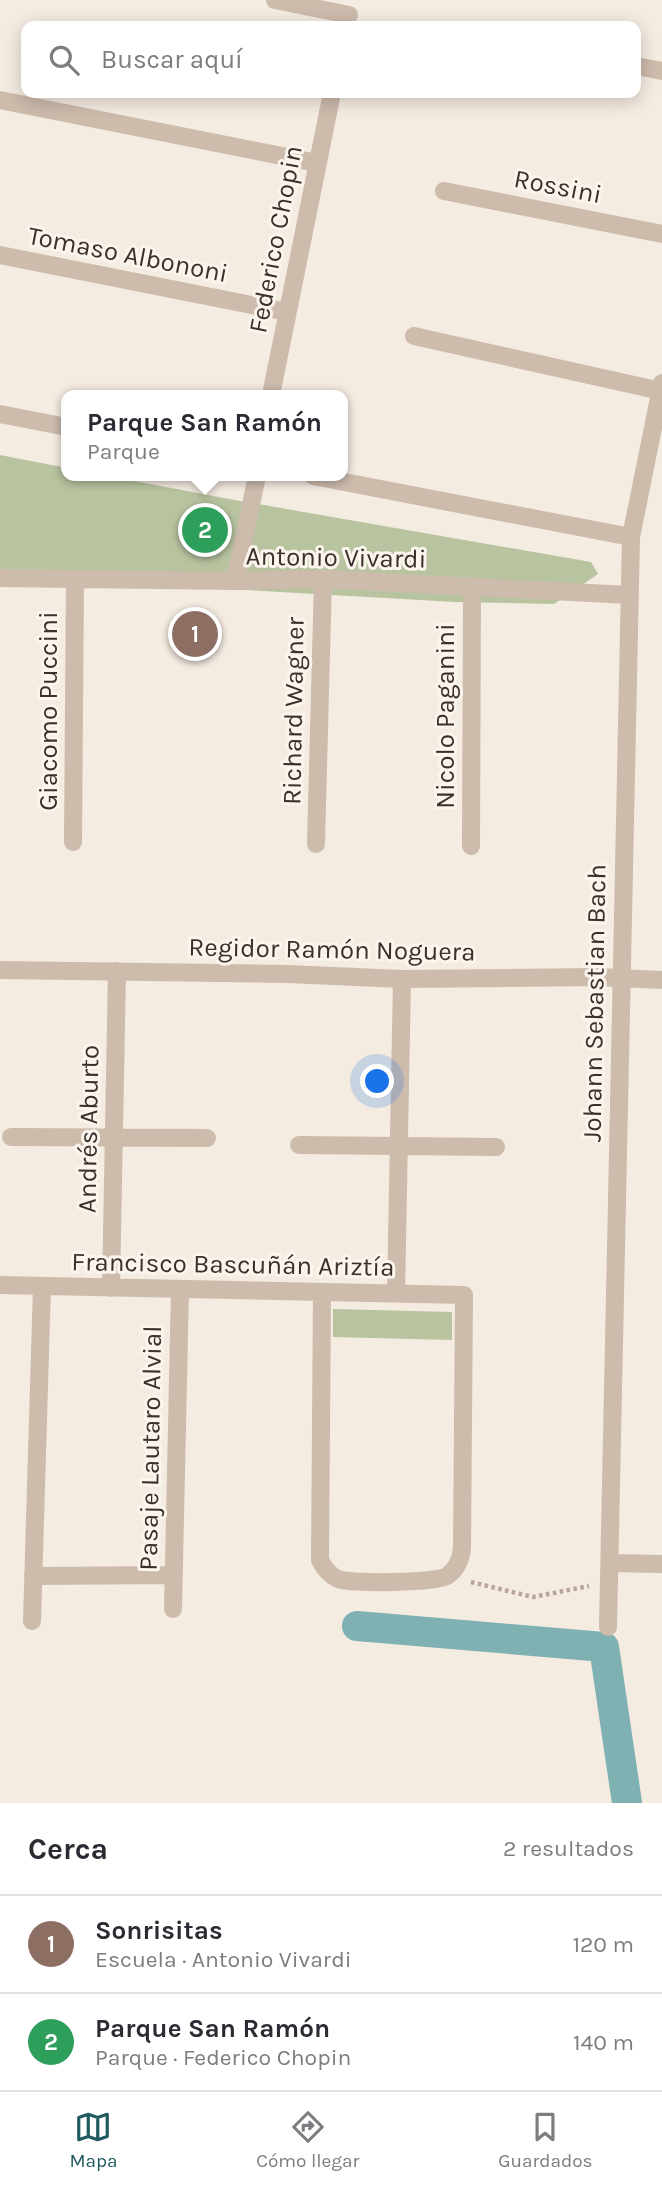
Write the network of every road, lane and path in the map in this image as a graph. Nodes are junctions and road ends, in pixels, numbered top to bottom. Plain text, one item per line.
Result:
1 (275, 0) edge
2 (349, 14) edge
3 (641, 66) edge
4 (662, 71) edge
5 (331, 98) edge
6 (0, 100) edge
7 (317, 163) junction
8 (444, 191) dead end
9 (662, 234) edge
10 (0, 255) edge
11 (286, 312) junction
12 (414, 336) dead end
13 (661, 387) edge
14 (272, 390) edge
15 (0, 414) edge
16 (61, 427) edge
17 (256, 481) edge
18 (339, 481) edge
19 (631, 537) junction
20 (0, 578) edge
21 (75, 579) junction
22 (323, 579) junction
23 (235, 582) junction
24 (472, 586) junction
25 (629, 595) junction
26 (73, 842) dead end
27 (316, 844) dead end
28 (471, 846) dead end
29 (0, 970) edge
30 (117, 971) junction
31 (622, 978) junction
32 (402, 979) junction
33 (662, 980) edge
34 (11, 1138) dead end
35 (114, 1138) junction
36 (207, 1138) dead end
37 (299, 1144) dead end
38 (398, 1146) junction
39 (496, 1147) dead end
40 (0, 1285) edge
41 (42, 1286) junction
42 (111, 1288) junction
43 (180, 1289) junction
44 (322, 1292) junction
45 (396, 1294) junction
46 (610, 1563) junction
47 (662, 1564) edge
48 (453, 1570) junction
49 (173, 1575) junction
50 (33, 1576) junction
51 (609, 1581) junction
52 (173, 1608) dead end
53 (32, 1621) dead end
54 (608, 1628) dead end

1 - 2 street
3 - 4 street
5 - 7 street, Federico Chopin
6 - 7 street
7 - 11 street, Federico Chopin
8 - 9 street, Rossini
10 - 11 street, Tomaso Albononi
11 - 14 street, Federico Chopin
12 - 13 street
13 - 19 street, Johann Sebastian Bach
15 - 16 street
17 - 23 street
18 - 19 street
19 - 25 street, Johann Sebastian Bach
20 - 21 street, Antonio Vivardi
21 - 23 street, Antonio Vivardi
21 - 26 street, Giacomo Puccini
22 - 23 street, Antonio Vivardi
22 - 24 street, Antonio Vivardi
22 - 27 street, Richard Wagner
24 - 25 street, Antonio Vivardi
24 - 28 street, Nicolo Paganini
25 - 31 street, Johann Sebastian Bach
29 - 30 street, Regidor Ramón Noguera
30 - 32 street, Regidor Ramón Noguera
30 - 35 street, Andrés Aburto
31 - 32 street, Regidor Ramón Noguera
31 - 33 street, Regidor Ramón Noguera
31 - 46 street, Johann Sebastian Bach
32 - 38 street
34 - 35 street
35 - 36 street
35 - 42 street, Andrés Aburto
37 - 38 street
38 - 39 street
38 - 45 street
40 - 41 street, Francisco Bascuñán Ariztía
41 - 42 street, Francisco Bascuñán Ariztía
41 - 50 street
42 - 43 street, Francisco Bascuñán Ariztía
43 - 44 street, Francisco Bascuñán Ariztía
43 - 49 street, Pasaje Lautaro Alvial
44 - 45 street, Francisco Bascuñán Ariztía
44 - 48 street
45 - 48 street, Francisco Bascuñán Ariztía
46 - 47 street
46 - 51 street, Johann Sebastian Bach
48 - 51 path
49 - 50 street
49 - 52 street, Pasaje Lautaro Alvial
50 - 53 street
51 - 54 street, Johann Sebastian Bach

